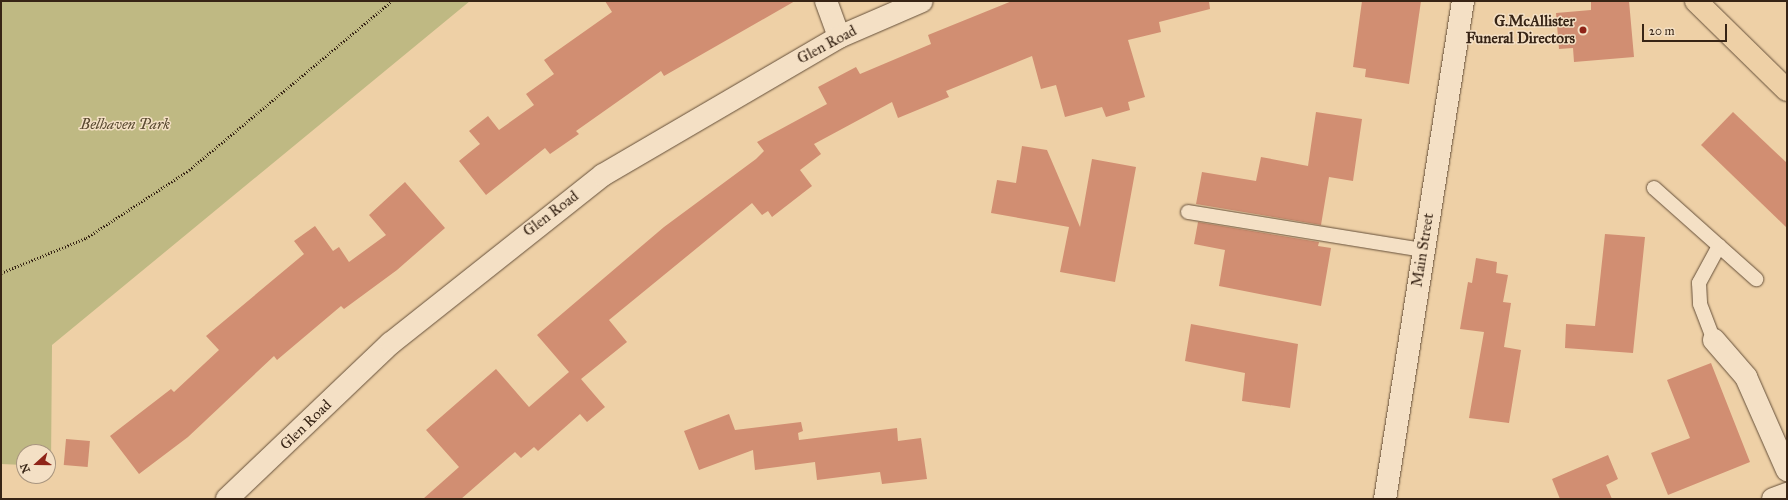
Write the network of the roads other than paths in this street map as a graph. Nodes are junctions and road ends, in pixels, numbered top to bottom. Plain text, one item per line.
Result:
1 (826, 1) edge
2 (922, 1) edge
3 (1463, 1) edge
4 (1696, 1) edge
5 (838, 37) junction
6 (1787, 90) edge
7 (1654, 188) dead end
8 (1188, 212) dead end
9 (1719, 246) junction
10 (1422, 250) junction
11 (1756, 279) dead end
12 (1714, 340) joint
13 (1787, 470) edge
14 (1787, 494) edge
15 (229, 498) edge
16 (1385, 499) edge
17 (1773, 499) edge

1 - 5 street
2 - 5 street, Glen Road
3 - 10 street, Main Street
4 - 6 main road
5 - 15 street, Glen Road
7 - 9 lane
8 - 10 lane
9 - 11 lane
9 - 12 lane
10 - 16 street, Main Street
12 - 13 street
14 - 17 street

